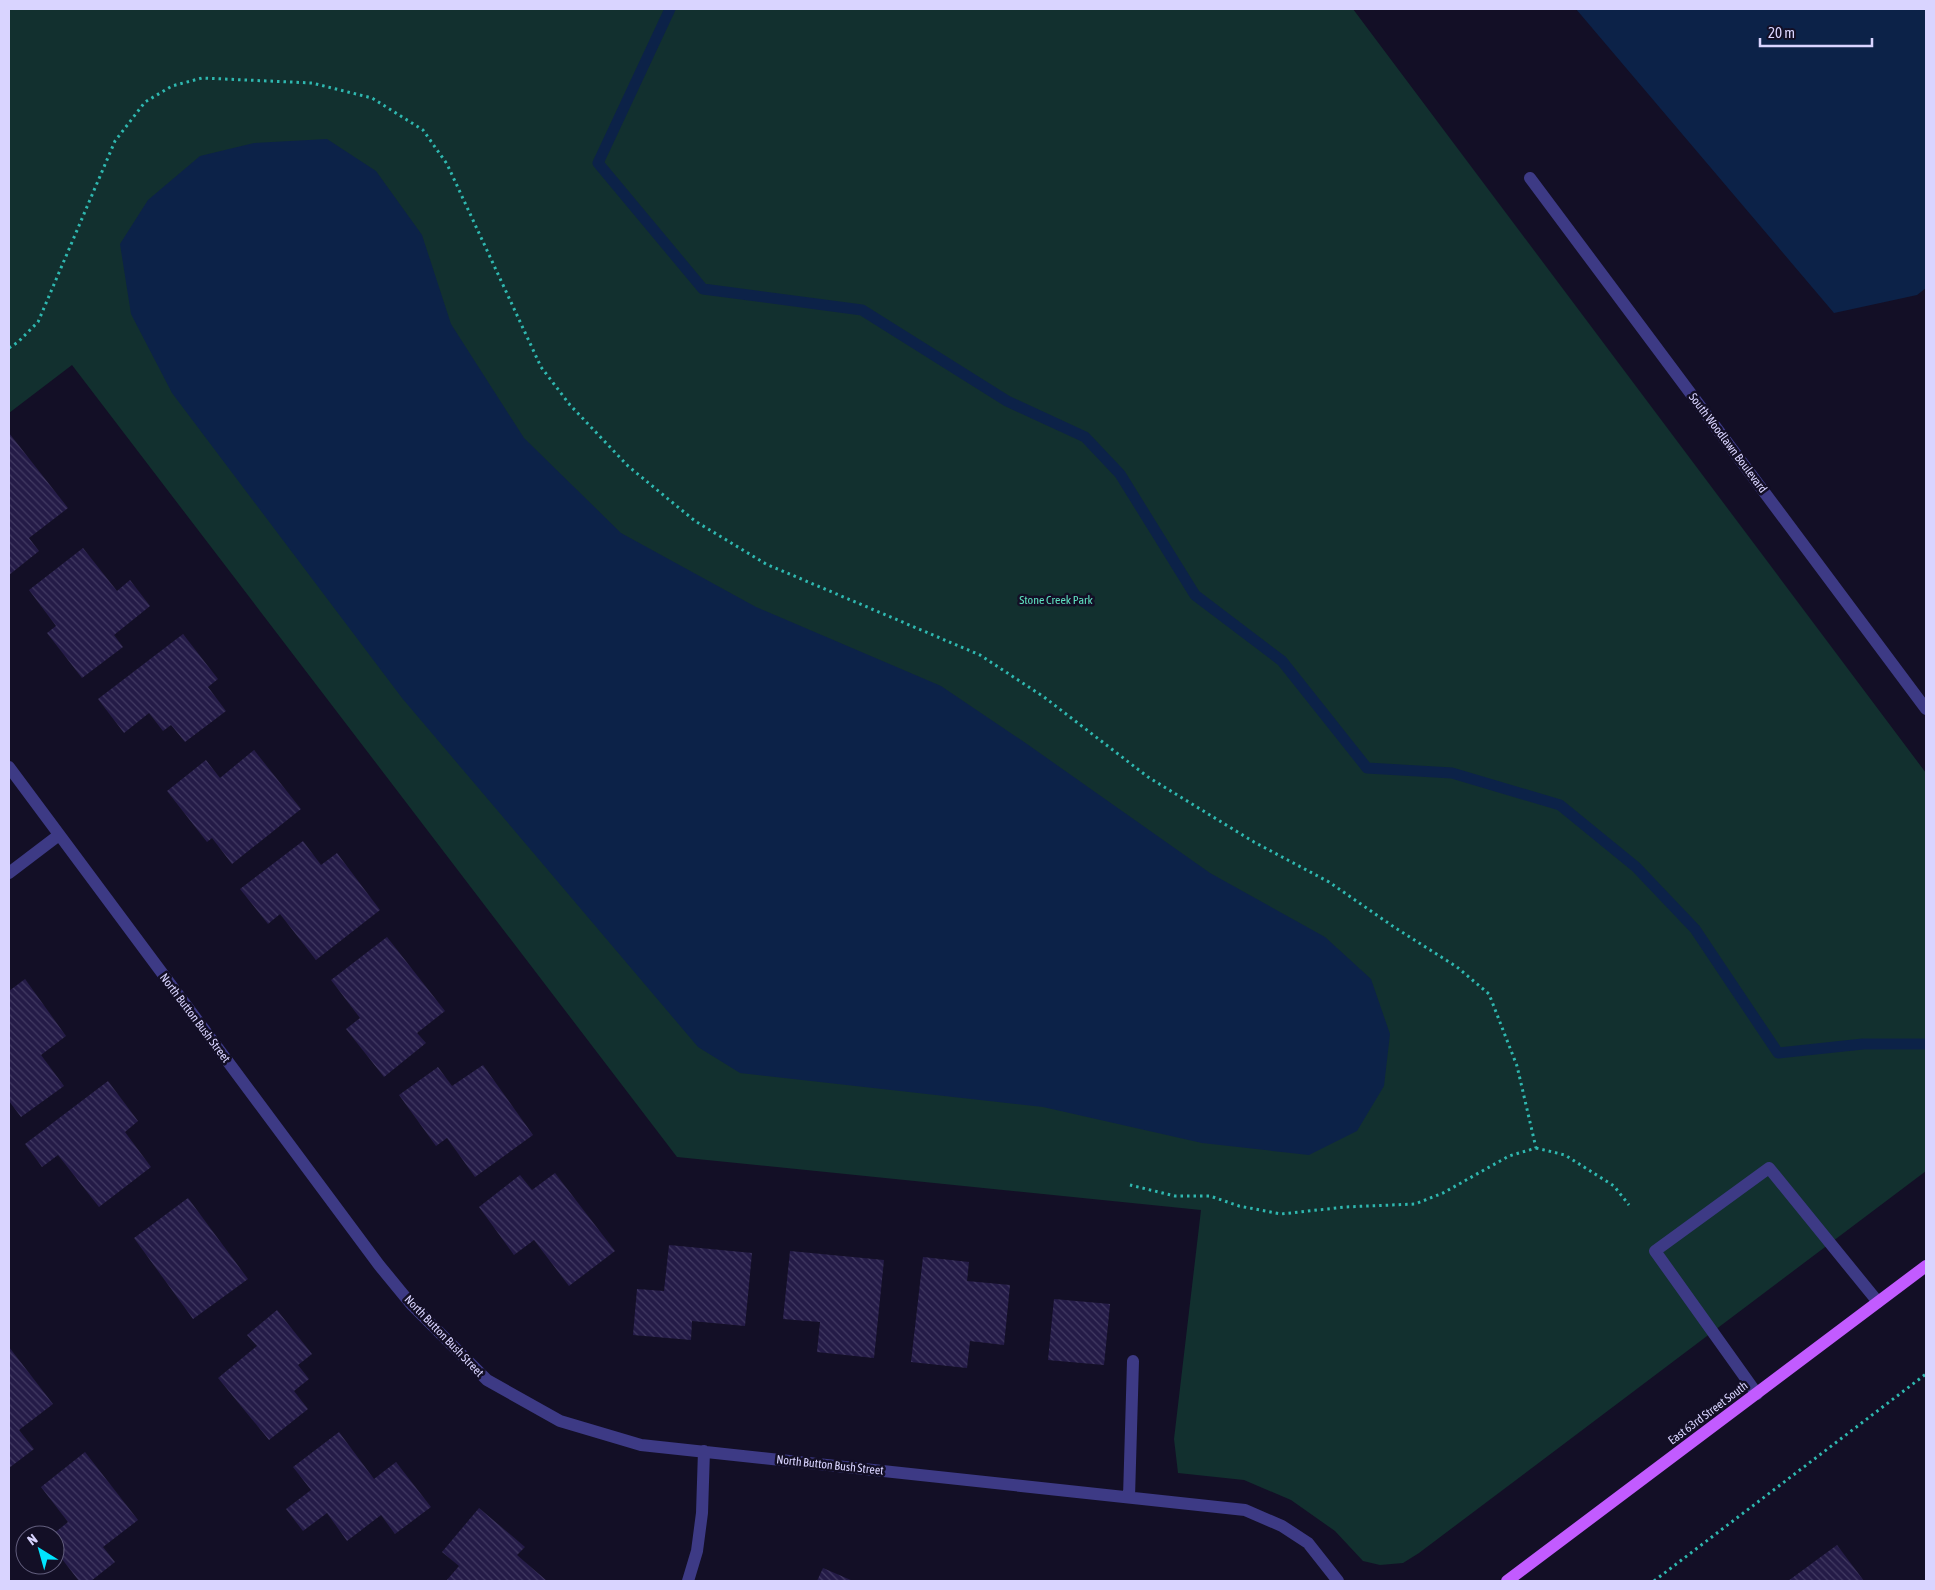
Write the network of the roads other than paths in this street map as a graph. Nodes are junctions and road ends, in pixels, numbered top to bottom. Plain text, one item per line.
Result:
1 (1530, 178) dead end
2 (1926, 709) edge
3 (9, 767) edge
4 (59, 835) junction
5 (9, 873) edge
6 (1926, 1266) edge
7 (1878, 1302) junction
8 (1133, 1362) dead end
9 (1757, 1394) junction
10 (704, 1452) junction
11 (1130, 1497) junction
12 (688, 1581) edge
13 (1338, 1581) edge
14 (1507, 1581) edge

1 - 2 street, South Woodlawn Boulevard
3 - 4 street, North Button Bush Street
4 - 5 street
4 - 10 street, North Button Bush Street
6 - 7 main road, East 63rd Street South
7 - 9 main road, East 63rd Street South
7 - 9 street
8 - 11 street
9 - 14 main road, East 63rd Street South
10 - 11 street, North Button Bush Street
10 - 12 street
11 - 13 street, North Button Bush Street

